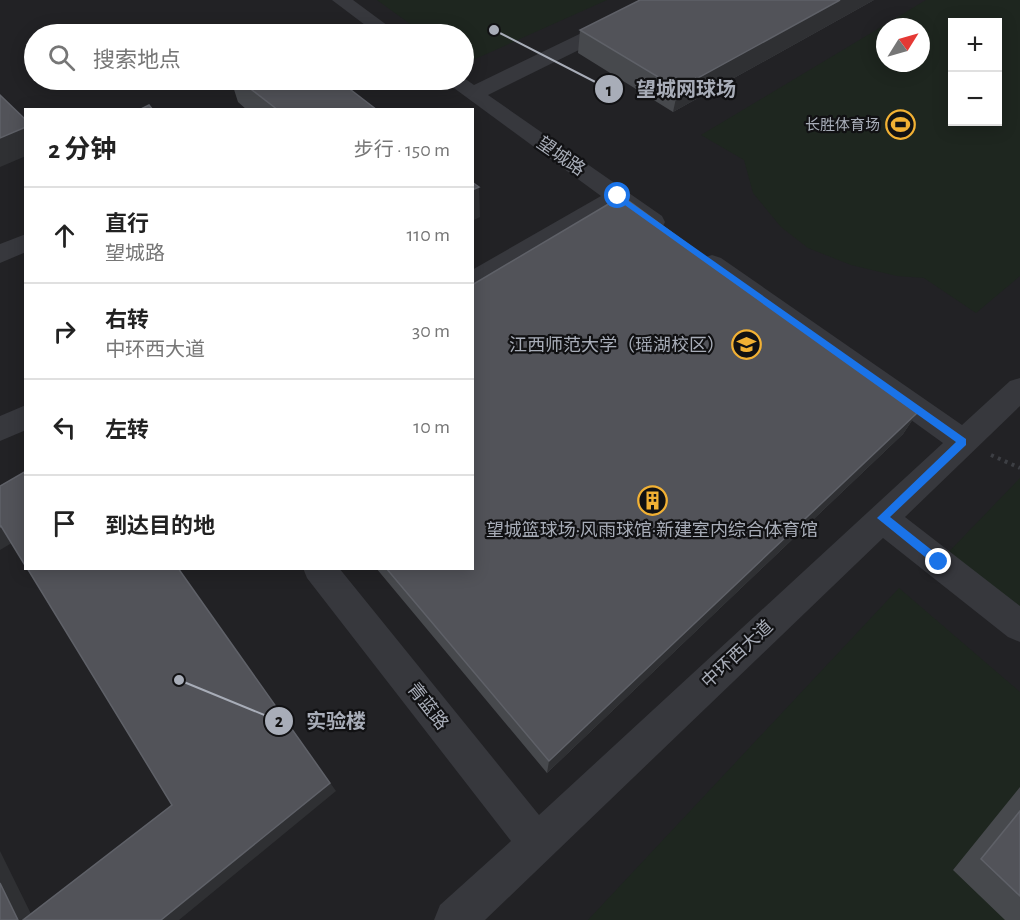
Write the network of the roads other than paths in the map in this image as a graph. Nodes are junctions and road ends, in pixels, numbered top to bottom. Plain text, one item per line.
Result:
1 (341, 0) edge
2 (665, 0) edge
3 (375, 24) edge
4 (467, 90) edge
5 (473, 94) junction
6 (618, 196) junction
7 (24, 243) edge
8 (0, 254) edge
9 (474, 281) edge
10 (1020, 389) edge
11 (24, 417) edge
12 (0, 429) edge
13 (963, 442) junction
14 (882, 518) junction
15 (321, 570) edge
16 (1020, 626) edge
17 (537, 843) junction
18 (455, 920) edge

1 - 3 street
2 - 5 street
4 - 5 street, 望城路
5 - 6 street, 望城路
6 - 9 street
6 - 13 street, 望城路
7 - 8 street
10 - 13 street, 中环西大道
11 - 12 street
13 - 14 street, 中环西大道
14 - 16 street
14 - 17 street, 中环西大道
15 - 17 street, 青蓝路
17 - 18 street, 中环西大道

